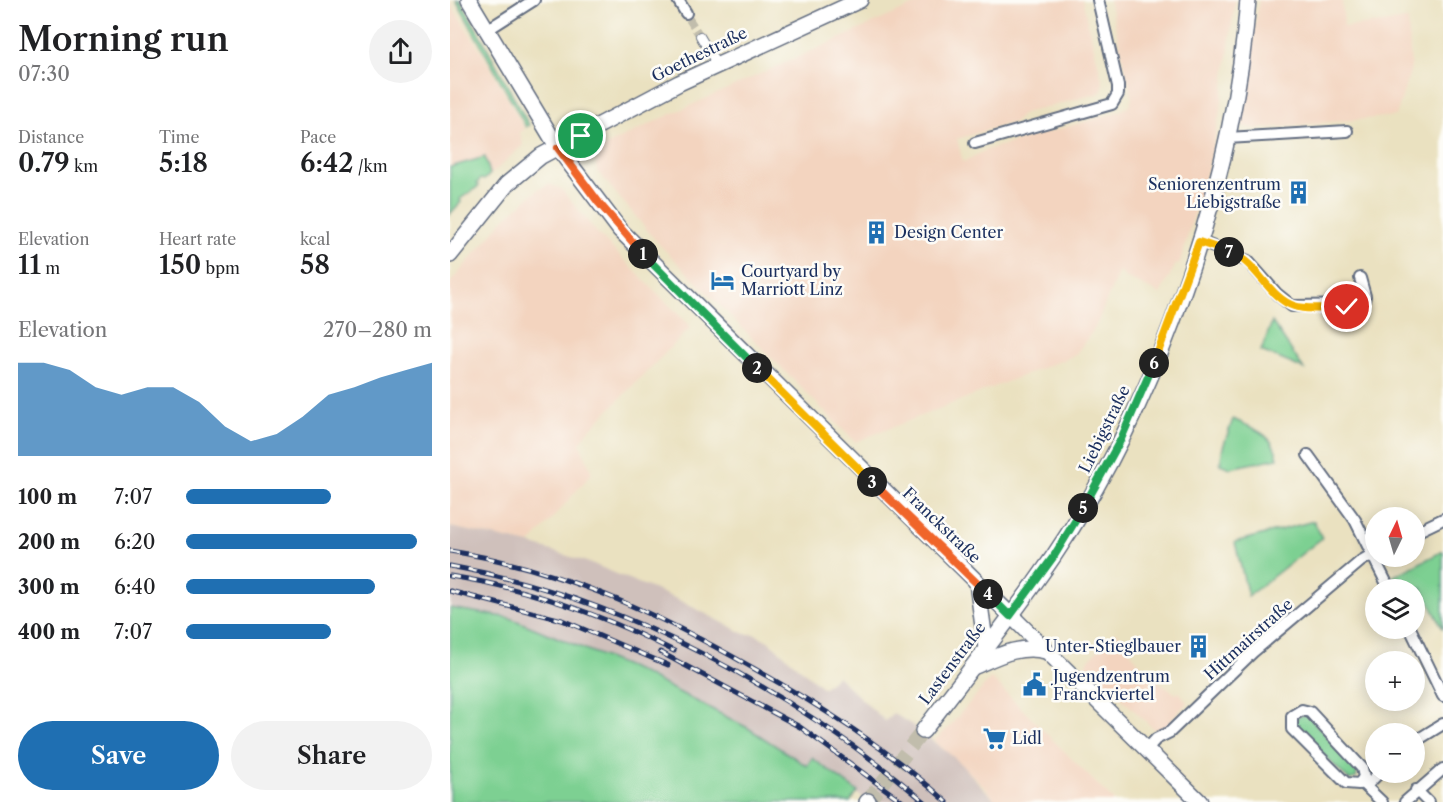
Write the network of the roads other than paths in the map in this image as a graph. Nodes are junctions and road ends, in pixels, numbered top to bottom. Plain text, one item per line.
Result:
1 (469, 0) edge
2 (534, 0) edge
3 (678, 0) edge
4 (860, 0) edge
5 (1098, 0) edge
6 (1248, 0) edge
7 (687, 16) tunnel mouth
8 (487, 30) junction
9 (700, 36) tunnel mouth
10 (717, 65) junction
11 (1347, 131) dead end
12 (1227, 138) junction
13 (975, 143) dead end
14 (558, 148) junction
15 (1199, 242) junction
16 (450, 255) edge
17 (1360, 278) dead end
18 (1308, 455) dead end
19 (1443, 519) edge
20 (1425, 528) edge
21 (1365, 538) edge
22 (1365, 560) edge
23 (977, 583) junction
24 (1010, 616) junction
25 (1415, 639) edge
26 (986, 648) junction
27 (1046, 651) junction
28 (972, 668) junction
29 (1443, 696) edge
30 (1443, 724) edge
31 (923, 731) tunnel mouth
32 (1425, 735) edge
33 (1146, 750) junction
34 (1443, 769) edge
35 (1364, 784) junction
36 (1416, 790) junction
37 (1200, 802) edge
38 (1382, 802) edge
39 (1405, 802) edge
40 (1428, 802) edge

1 - 8 main road, Franckstraße
2 - 8 street
3 - 7 street
4 - 10 main road, Goethestraße
5 - 13 street
6 - 12 main road, Liebigstraße
8 - 14 main road, Franckstraße
9 - 10 street
10 - 14 main road, Goethestraße
11 - 12 street
12 - 15 main road, Liebigstraße
14 - 16 main road, Goethestraße
14 - 23 main road, Franckstraße
15 - 17 street
15 - 24 main road, Liebigstraße
18 - 21 street
19 - 20 street
22 - 33 street, Hittmairstraße
23 - 24 main road, Franckstraße
23 - 26 main road
24 - 26 main road, Lastenstraße
24 - 27 main road, Franckstraße
25 - 29 street
26 - 28 main road, Lastenstraße
27 - 28 main road
27 - 33 main road, Franckstraße
28 - 31 main road, Lastenstraße
30 - 32 street
33 - 37 main road, Franckstraße
34 - 36 street
35 - 35 street
35 - 38 street
36 - 39 street
36 - 40 street

